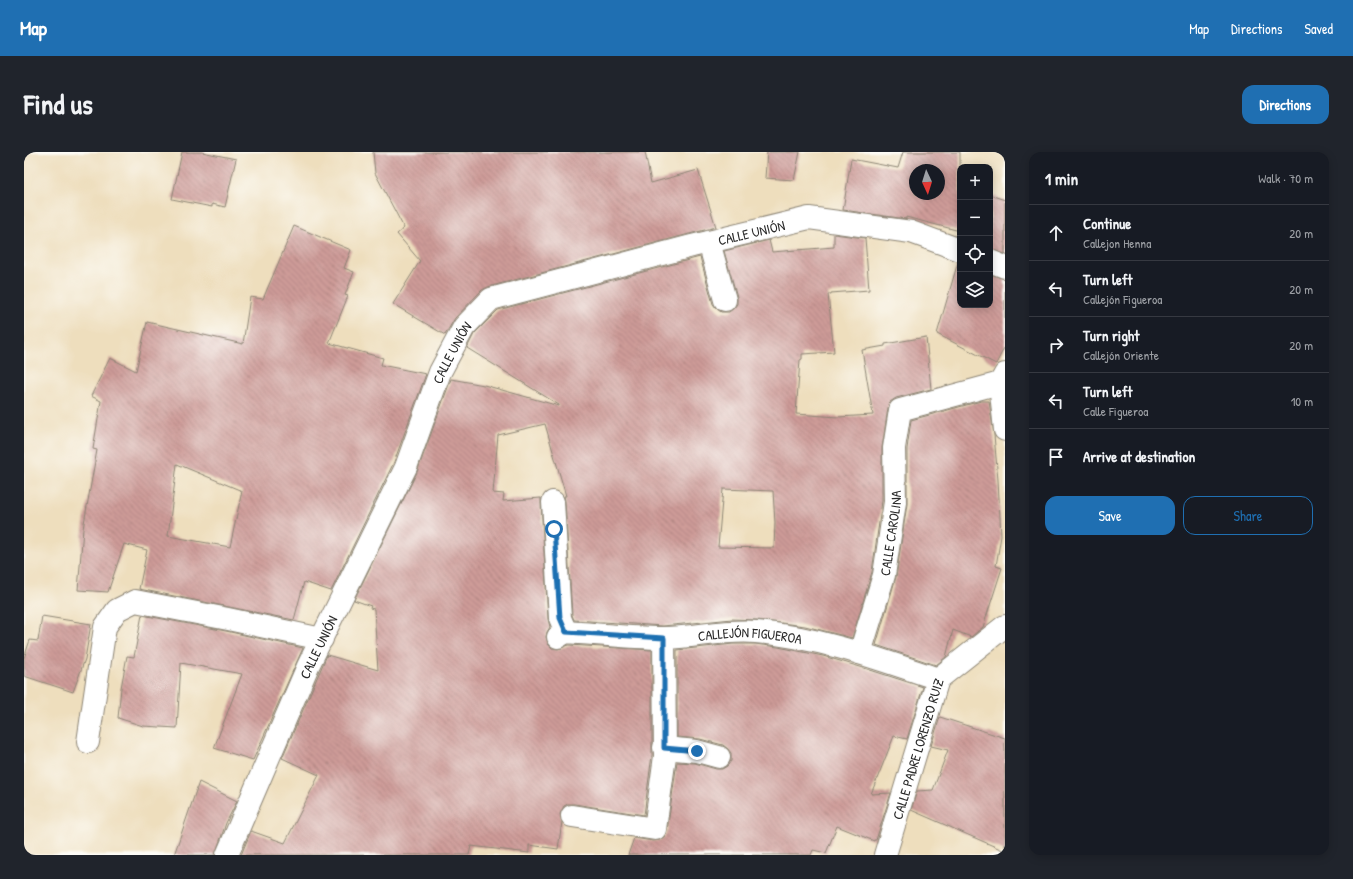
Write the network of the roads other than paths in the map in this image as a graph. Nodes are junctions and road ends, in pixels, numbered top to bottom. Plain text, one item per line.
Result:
1 (709, 242) junction
2 (957, 249) edge
3 (993, 263) edge
4 (1005, 267) edge
5 (725, 300) dead end
6 (1002, 378) edge
7 (1005, 430) edge
8 (553, 502) dead end
9 (1005, 626) edge
10 (664, 638) junction
11 (322, 639) junction
12 (860, 653) junction
13 (938, 679) junction
14 (88, 742) dead end
15 (664, 748) junction
16 (719, 756) dead end
17 (572, 816) dead end
18 (227, 855) edge
19 (885, 855) edge

1 - 2 street, CALLE UNIÓN
1 - 5 street
1 - 11 street, CALLE UNIÓN
3 - 4 street
6 - 7 street
6 - 12 street, CALLE CAROLINA
8 - 10 street, CALLEJÓN FIGUEROA
9 - 13 street, CALLE PADRE LORENZO RUIZ
10 - 12 street, CALLEJÓN FIGUEROA
10 - 15 street
11 - 14 street
11 - 18 street, CALLE UNIÓN
12 - 13 street, CALLEJÓN FIGUEROA
13 - 19 street, CALLE PADRE LORENZO RUIZ
15 - 16 street
15 - 17 street

